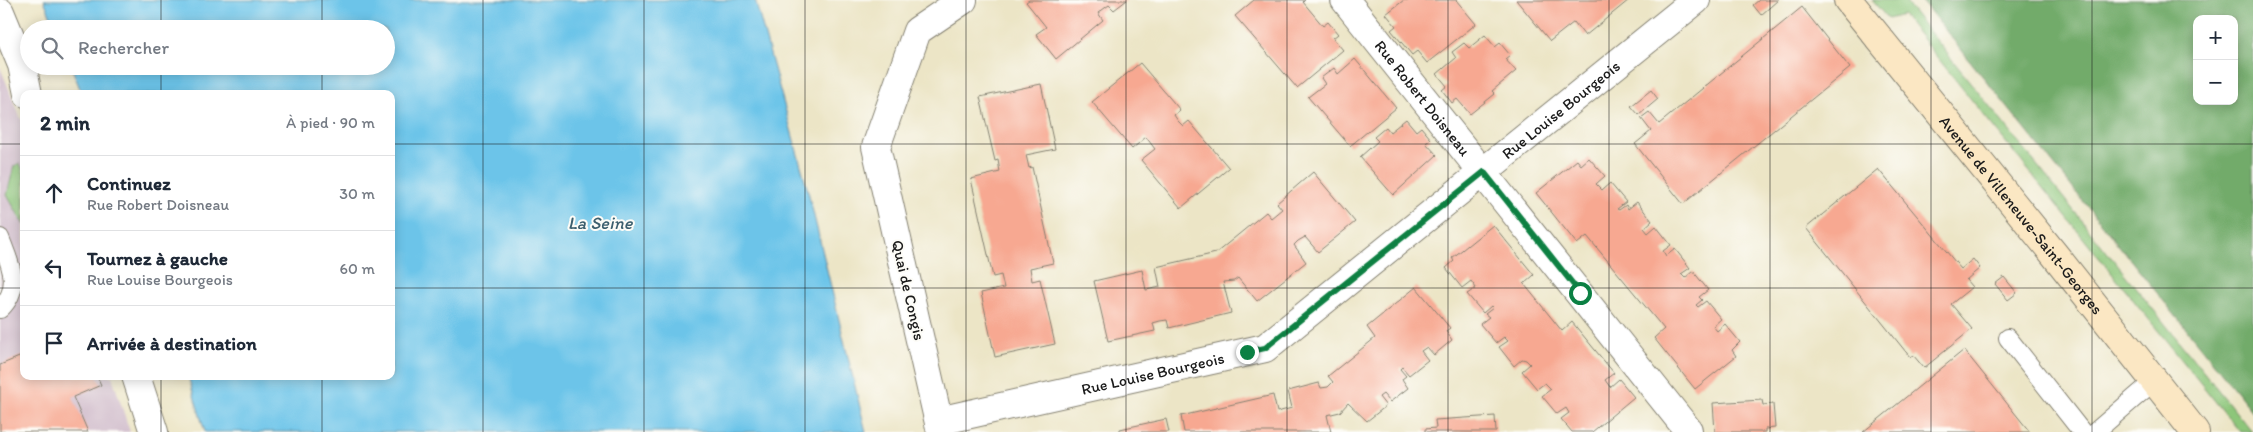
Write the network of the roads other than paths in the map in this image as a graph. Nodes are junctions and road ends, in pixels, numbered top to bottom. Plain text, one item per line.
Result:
1 (963, 0) edge
2 (1345, 0) edge
3 (1696, 0) edge
4 (1848, 0) edge
5 (0, 12) edge
6 (20, 60) edge
7 (24, 75) edge
8 (27, 90) edge
9 (1484, 172) junction
10 (0, 238) edge
11 (0, 309) edge
12 (2008, 338) dead end
13 (137, 380) edge
14 (2154, 380) junction
15 (940, 427) edge
16 (1688, 430) dead end
17 (154, 432) edge
18 (2082, 432) edge
19 (2095, 432) edge
20 (2195, 432) edge

1 - 15 street, Quai de Congis
2 - 9 street, Rue Robert Doisneau
3 - 9 street, Rue Louise Bourgeois
4 - 14 main road, Avenue de Villeneuve-Saint-Georges
5 - 6 street
7 - 8 street
9 - 15 street, Rue Louise Bourgeois
9 - 16 street, Rue Robert Doisneau
10 - 11 lane
12 - 18 lane
13 - 17 street
14 - 19 lane
14 - 20 main road, Avenue de Villeneuve-Saint-Georges

